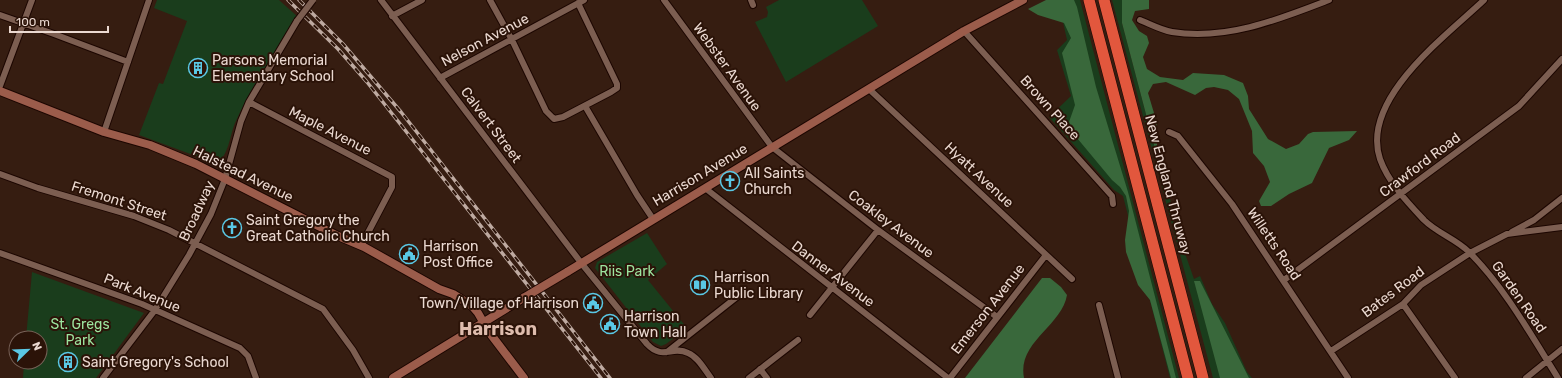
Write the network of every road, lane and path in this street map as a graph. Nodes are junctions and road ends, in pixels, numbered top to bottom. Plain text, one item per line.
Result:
1 (32, 0) edge
2 (149, 0) edge
3 (313, 0) edge
4 (381, 0) edge
5 (422, 0) edge
6 (490, 0) edge
7 (584, 0) edge
8 (664, 0) edge
9 (1023, 0) edge
10 (1089, 0) edge
11 (1104, 0) edge
12 (1329, 0) edge
13 (1484, 0) edge
14 (578, 3) junction
15 (0, 16) edge
16 (392, 16) junction
17 (1140, 20) dead end
18 (24, 23) junction
19 (964, 31) junction
20 (512, 40) junction
21 (1562, 59) edge
22 (128, 62) junction
23 (440, 78) junction
24 (0, 86) edge
25 (869, 89) junction
26 (0, 91) edge
27 (249, 102) junction
28 (584, 106) junction
29 (104, 132) junction
30 (1169, 132) dead end
31 (772, 147) junction
32 (0, 174) edge
33 (226, 179) junction
34 (705, 188) junction
35 (1401, 194) junction
36 (1562, 198) edge
37 (1113, 204) dead end
38 (653, 219) junction
39 (1562, 227) edge
40 (878, 230) junction
41 (1507, 234) junction
42 (196, 242) junction
43 (361, 246) junction
44 (0, 252) edge
45 (1470, 253) junction
46 (1046, 255) junction
47 (582, 264) junction
48 (1072, 279) dead end
49 (1284, 280) junction
50 (831, 287) junction
51 (738, 296) dead end
52 (1402, 304) junction
53 (1099, 305) dead end
54 (155, 310) junction
55 (810, 315) dead end
56 (997, 317) junction
57 (483, 322) junction
58 (798, 340) dead end
59 (1562, 349) edge
60 (1331, 351) junction
61 (666, 353) junction
62 (1548, 361) junction
63 (760, 370) junction
64 (103, 378) edge
65 (256, 378) edge
66 (369, 378) edge
67 (393, 378) edge
68 (524, 378) edge
69 (711, 378) edge
70 (749, 378) edge
71 (767, 378) edge
72 (949, 378) edge
73 (1118, 378) edge
74 (1188, 378) edge
75 (1203, 378) edge
76 (1348, 378) edge
77 (1455, 378) edge
78 (1526, 378) edge
79 (1558, 378) edge

1 - 18 street
2 - 22 street
3 - 27 street, Broadway, bridge
4 - 16 street, Calvert Street
5 - 16 street
6 - 20 street
7 - 14 street, Nelson Avenue
8 - 31 street, Webster Avenue
9 - 19 main road, Harrison Avenue
10 - 74 highway, New England Thruway
11 - 75 highway, New England Thruway
12 - 17 street
13 - 35 street, Garden Road
14 - 20 street, Nelson Avenue
14 - 28 street
15 - 18 street
16 - 23 street, Calvert Street
18 - 22 street
18 - 24 street
19 - 25 main road, Harrison Avenue
19 - 37 street, Brown Place
20 - 23 street, Nelson Avenue
20 - 28 street
21 - 35 street, Crawford Road
22 - 29 street
23 - 47 street, Calvert Street
25 - 31 main road, Harrison Avenue
25 - 46 street, Hyatt Avenue
26 - 29 main road, Halstead Avenue
27 - 33 street, Broadway
27 - 43 street, Maple Avenue
28 - 38 street
29 - 33 main road, Halstead Avenue
30 - 49 street, Willetts Road
31 - 34 main road, Harrison Avenue
31 - 40 street, Coakley Avenue
32 - 42 street, Fremont Street
33 - 42 street, Broadway
33 - 43 main road, Halstead Avenue
34 - 38 main road, Harrison Avenue
34 - 50 street, Danner Avenue
35 - 45 street, Garden Road
35 - 49 street, Crawford Road
36 - 41 street
38 - 47 main road, Harrison Avenue
39 - 41 street
40 - 50 street
40 - 56 street, Coakley Avenue
41 - 45 street, Bates Road
42 - 54 street, Broadway
42 - 66 street, Fremont Street
43 - 57 main road, Halstead Avenue
44 - 54 street, Park Avenue
45 - 52 street, Bates Road
45 - 62 street, Garden Road
46 - 48 street, Hyatt Avenue
46 - 56 street, Emerson Avenue
47 - 57 main road, Harrison Avenue, bridge
47 - 61 street, Calvert Street
49 - 60 street, Willetts Road
50 - 55 street
50 - 72 street, Danner Avenue
51 - 61 street
52 - 60 street, Bates Road
52 - 77 street
53 - 73 street
54 - 64 street, Broadway
54 - 65 street, Park Avenue
56 - 72 street, Emerson Avenue
57 - 67 main road, Harrison Avenue
57 - 68 main road, Halstead Avenue
58 - 63 street
59 - 62 street
60 - 76 street, Willetts Road
61 - 69 street
62 - 78 street
62 - 79 street, Garden Road
63 - 70 street
63 - 71 street

